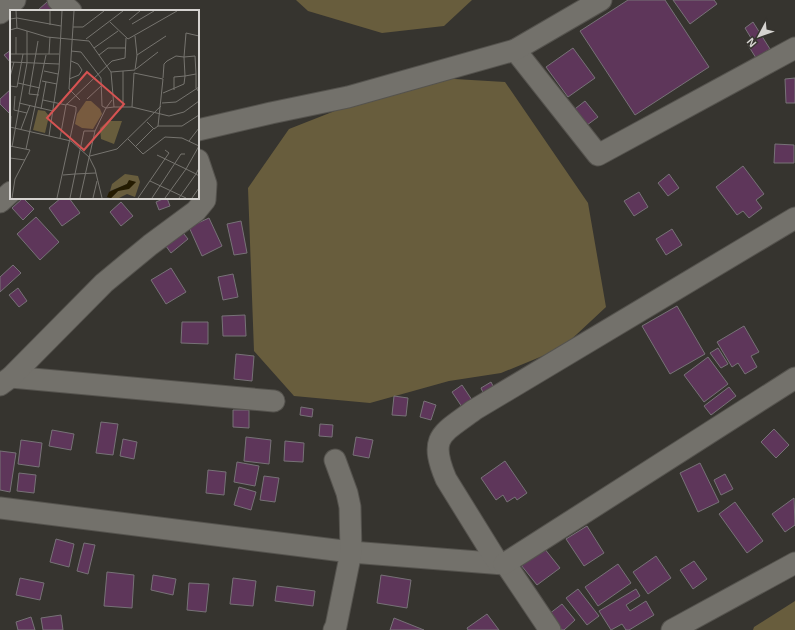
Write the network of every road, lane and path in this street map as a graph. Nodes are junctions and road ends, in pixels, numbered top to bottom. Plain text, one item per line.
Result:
1 (15, 0) edge
2 (58, 0) edge
3 (601, 0) edge
4 (70, 10) edge
5 (0, 13) edge
6 (795, 48) edge
7 (514, 50) junction
8 (199, 130) edge
9 (199, 163) edge
10 (10, 193) edge
11 (0, 202) edge
12 (795, 218) edge
13 (795, 378) edge
14 (5, 381) edge
15 (274, 401) dead end
16 (335, 460) dead end
17 (0, 508) edge
18 (351, 552) junction
19 (795, 563) edge
20 (501, 564) junction
21 (334, 630) edge
22 (550, 630) edge
23 (674, 630) edge

1 - 5 street
2 - 4 street
3 - 7 street
6 - 7 street
7 - 8 street
9 - 14 street
10 - 11 street
12 - 20 street
13 - 20 street
14 - 15 street
16 - 18 street
17 - 18 street
18 - 20 street
18 - 21 street
19 - 23 street
20 - 22 street

